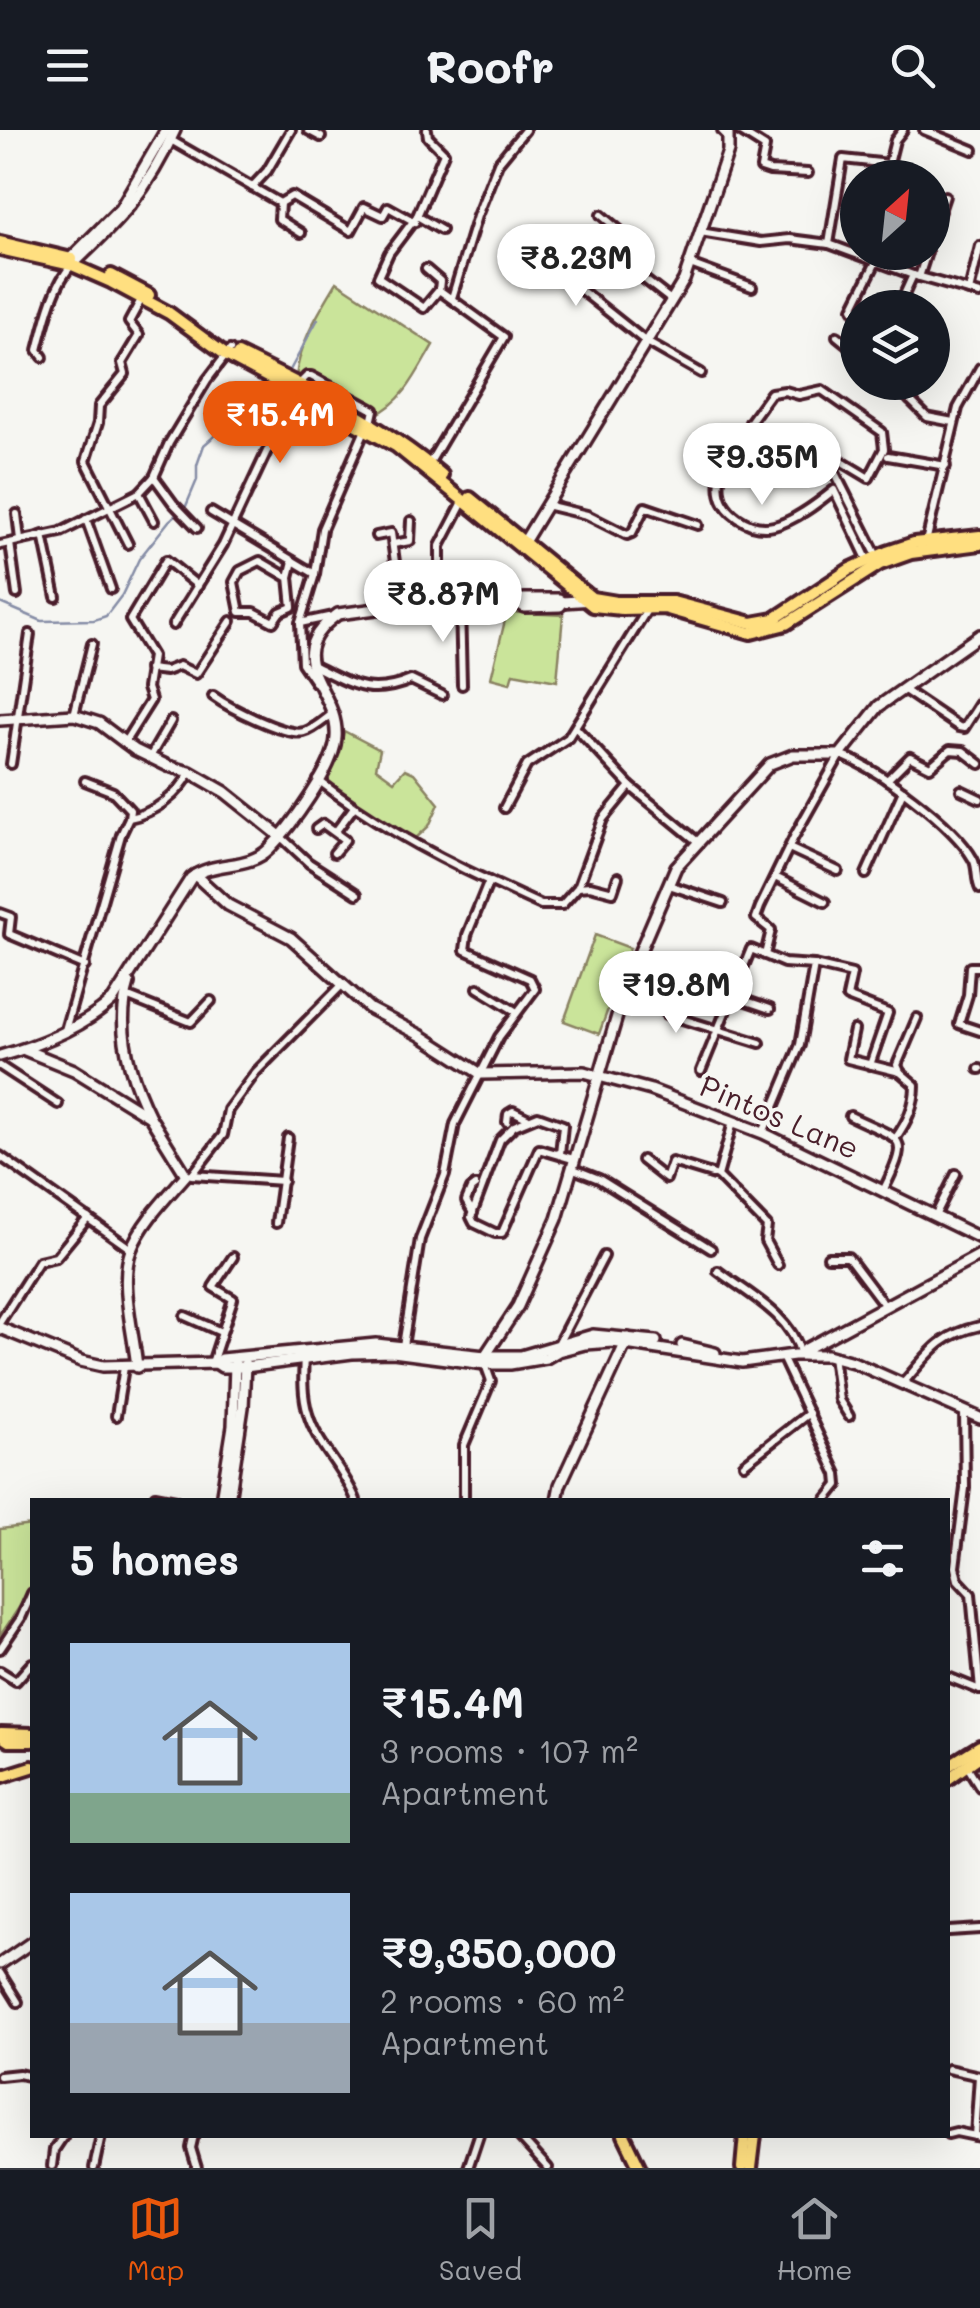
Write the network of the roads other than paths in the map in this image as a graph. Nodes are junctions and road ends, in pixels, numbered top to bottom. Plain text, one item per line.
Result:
1 (290, 130) edge
2 (308, 130) edge
3 (427, 130) edge
4 (524, 130) edge
5 (903, 130) edge
6 (924, 130) edge
7 (730, 131) edge
8 (169, 134) edge
9 (321, 137) dead end
10 (973, 150) dead end
11 (808, 173) dead end
12 (252, 187) junction
13 (280, 203) junction
14 (602, 215) dead end
15 (416, 219) junction
16 (441, 230) dead end
17 (700, 232) junction
18 (301, 233) dead end
19 (0, 242) edge
20 (829, 244) junction
21 (980, 246) edge
22 (840, 248) edge
23 (0, 250) edge
24 (524, 253) dead end
25 (70, 264) junction
26 (690, 264) junction
27 (426, 268) dead end
28 (899, 270) edge
29 (919, 270) edge
30 (635, 272) dead end
31 (916, 276) junction
32 (576, 286) junction
33 (752, 286) dead end
34 (439, 290) junction
35 (908, 290) edge
36 (969, 291) junction
37 (980, 294) edge
38 (142, 298) junction
39 (452, 298) junction
40 (671, 300) junction
41 (837, 336) dead end
42 (840, 338) edge
43 (645, 341) junction
44 (228, 352) junction
45 (43, 357) dead end
46 (980, 368) edge
47 (702, 373) dead end
48 (313, 399) junction
49 (910, 400) edge
50 (954, 422) junction
51 (368, 426) junction
52 (738, 445) dead end
53 (823, 450) junction
54 (888, 456) dead end
55 (429, 464) junction
56 (946, 466) junction
57 (154, 477) junction
58 (139, 493) junction
59 (463, 501) junction
60 (545, 504) junction
61 (107, 508) junction
62 (211, 512) dead end
63 (17, 514) dead end
64 (86, 518) junction
65 (154, 520) dead end
66 (411, 521) dead end
67 (232, 523) junction
68 (698, 525) dead end
69 (197, 528) dead end
70 (44, 536) junction
71 (376, 536) dead end
72 (980, 536) edge
73 (20, 540) junction
74 (10, 542) junction
75 (926, 542) junction
76 (128, 544) dead end
77 (393, 544) junction
78 (980, 544) edge
79 (0, 545) edge
80 (522, 546) junction
81 (873, 560) junction
82 (293, 561) junction
83 (315, 574) junction
84 (289, 578) junction
85 (564, 585) junction
86 (198, 586) junction
87 (111, 588) dead end
88 (17, 594) dead end
89 (820, 595) junction
90 (56, 597) dead end
91 (591, 600) junction
92 (561, 601) junction
93 (440, 604) junction
94 (460, 604) junction
95 (402, 606) junction
96 (648, 608) junction
97 (338, 614) junction
98 (231, 621) dead end
99 (300, 623) junction
100 (174, 625) dead end
101 (30, 634) dead end
102 (980, 635) edge
103 (92, 644) dead end
104 (311, 665) junction
105 (149, 670) junction
106 (316, 683) junction
107 (462, 686) dead end
108 (903, 689) junction
109 (442, 694) dead end
110 (213, 696) dead end
111 (980, 703) edge
112 (332, 714) junction
113 (74, 715) junction
114 (0, 720) edge
115 (16, 720) junction
116 (171, 721) dead end
117 (576, 728) junction
118 (124, 743) junction
119 (840, 756) junction
120 (150, 757) junction
121 (11, 764) dead end
122 (980, 764) edge
123 (190, 772) junction
124 (318, 780) junction
125 (887, 780) junction
126 (85, 782) dead end
127 (630, 786) junction
128 (961, 790) dead end
129 (903, 791) junction
130 (980, 799) edge
131 (354, 808) junction
132 (504, 808) dead end
133 (129, 818) junction
134 (316, 829) dead end
135 (336, 831) junction
136 (280, 836) junction
137 (698, 842) junction
138 (789, 848) junction
139 (334, 853) dead end
140 (838, 871) dead end
141 (866, 874) dead end
142 (195, 875) junction
143 (618, 877) dead end
144 (776, 878) junction
145 (489, 881) junction
146 (670, 885) junction
147 (578, 887) junction
148 (980, 889) edge
149 (357, 894) dead end
150 (723, 902) dead end
151 (825, 902) dead end
152 (0, 913) edge
153 (765, 955) junction
154 (635, 962) junction
155 (86, 966) junction
156 (814, 966) junction
157 (980, 967) edge
158 (132, 970) junction
159 (678, 978) junction
160 (342, 985) junction
161 (478, 988) dead end
162 (126, 996) junction
163 (729, 997) junction
164 (211, 1001) dead end
165 (770, 1009) dead end
166 (517, 1012) junction
167 (916, 1018) dead end
168 (716, 1030) junction
169 (854, 1030) dead end
170 (65, 1031) junction
171 (980, 1031) edge
172 (48, 1039) junction
173 (760, 1044) dead end
174 (24, 1050) junction
175 (0, 1056) edge
176 (49, 1060) junction
177 (870, 1065) junction
178 (0, 1066) edge
179 (701, 1072) dead end
180 (900, 1072) junction
181 (480, 1074) junction
182 (599, 1076) junction
183 (58, 1104) dead end
184 (850, 1116) dead end
185 (150, 1117) junction
186 (527, 1118) junction
187 (507, 1122) dead end
188 (733, 1122) junction
189 (763, 1133) junction
190 (288, 1138) dead end
191 (896, 1138) junction
192 (560, 1154) junction
193 (0, 1156) edge
194 (642, 1160) dead end
195 (572, 1164) junction
196 (956, 1174) dead end
197 (189, 1175) junction
198 (718, 1176) junction
199 (284, 1182) junction
200 (476, 1186) dead end
201 (884, 1189) junction
202 (473, 1214) junction
203 (934, 1217) junction
204 (88, 1218) junction
205 (276, 1223) dead end
206 (980, 1238) edge
207 (131, 1249) junction
208 (711, 1249) dead end
209 (980, 1255) edge
210 (604, 1256) dead end
211 (233, 1257) dead end
212 (828, 1257) dead end
213 (778, 1265) dead end
214 (718, 1271) dead end
215 (886, 1307) junction
216 (185, 1316) dead end
217 (0, 1325) edge
218 (980, 1326) edge
219 (221, 1332) junction
220 (628, 1340) junction
221 (558, 1344) junction
222 (402, 1346) junction
223 (803, 1352) junction
224 (304, 1355) junction
225 (833, 1356) junction
226 (782, 1357) junction
227 (485, 1360) junction
228 (216, 1362) junction
229 (240, 1363) junction
230 (124, 1367) junction
231 (137, 1367) junction
232 (905, 1380) junction
233 (980, 1410) edge
234 (964, 1411) junction
235 (808, 1413) junction
236 (116, 1416) dead end
237 (850, 1416) dead end
238 (980, 1418) edge
239 (744, 1464) dead end
240 (155, 1496) dead end
241 (166, 1498) edge
242 (225, 1498) edge
243 (225, 1498) edge
244 (355, 1498) edge
245 (464, 1498) edge
246 (557, 1498) edge
247 (828, 1498) edge
248 (29, 1611) edge
249 (0, 1649) edge
250 (30, 1664) edge
251 (0, 1672) edge
252 (950, 1679) edge
253 (980, 1690) edge
254 (0, 1734) edge
255 (30, 1738) edge
256 (980, 1746) edge
257 (980, 1756) edge
258 (950, 1765) edge
259 (967, 1766) junction
260 (30, 1768) edge
261 (0, 1777) edge
262 (950, 1778) edge
263 (980, 1787) edge
264 (980, 1929) edge
265 (950, 1931) edge
266 (30, 1943) edge
267 (2, 1959) edge
268 (0, 1973) edge
269 (18, 2002) dead end
270 (950, 2069) edge
271 (0, 2076) edge
272 (30, 2076) edge
273 (980, 2076) edge
274 (950, 2134) edge
275 (978, 2136) edge
276 (62, 2138) edge
277 (100, 2138) edge
278 (193, 2138) edge
279 (478, 2138) edge
280 (521, 2138) edge
281 (626, 2138) edge
282 (634, 2138) edge
283 (745, 2138) edge
284 (755, 2138) edge
285 (52, 2166) edge
286 (94, 2168) edge
287 (196, 2168) edge
288 (468, 2168) edge
289 (548, 2168) edge
290 (643, 2168) edge
291 (742, 2168) edge
292 (751, 2168) edge

1 - 12 street
2 - 9 street
3 - 15 street
4 - 39 street
5 - 20 street
6 - 10 street
7 - 11 street
7 - 17 street
8 - 12 street
8 - 25 street
12 - 13 street
13 - 15 street
13 - 18 street
14 - 32 street
15 - 16 street
15 - 34 street
17 - 20 street
17 - 26 street
19 - 25 main road
20 - 22 street
21 - 36 street
23 - 25 main road
24 - 32 street
25 - 38 main road
25 - 44 main road
25 - 45 street
26 - 33 street
26 - 40 street
27 - 34 street
28 - 31 street
29 - 31 street
30 - 40 street
31 - 35 street
31 - 36 street
32 - 43 street
34 - 39 street
36 - 37 street
38 - 44 main road
38 - 61 street
39 - 55 street
40 - 43 street
41 - 42 street
43 - 47 street
43 - 60 street
44 - 48 main road
44 - 51 main road
44 - 57 street
46 - 50 street
48 - 51 main road
48 - 67 street
49 - 50 street
50 - 56 street
51 - 55 main road
51 - 59 main road
51 - 83 street
52 - 81 street
53 - 53 street
53 - 81 street
54 - 56 street
55 - 80 main road
56 - 75 street
57 - 58 street
57 - 69 street
58 - 61 street
58 - 65 street
59 - 80 main road
59 - 93 street
60 - 68 street
60 - 80 street
61 - 64 street
61 - 76 street
62 - 67 street
63 - 73 street
64 - 70 street
64 - 87 street
66 - 77 street
67 - 82 street
67 - 86 street
70 - 73 street
70 - 90 street
71 - 77 street
72 - 75 main road
73 - 74 street
74 - 79 street
74 - 88 street
75 - 81 main road
77 - 95 street
78 - 89 main road
80 - 85 main road
80 - 91 main road
81 - 89 main road
82 - 83 street
82 - 84 street
83 - 99 street
84 - 84 street
85 - 91 main road
85 - 92 main road
86 - 100 street
86 - 105 street
89 - 91 main road
89 - 96 main road
91 - 92 street
91 - 96 main road
92 - 94 street
93 - 94 street
93 - 95 street
94 - 107 street
95 - 97 street
96 - 117 street
97 - 99 street
97 - 104 street
98 - 105 street
99 - 106 street
101 - 115 street
102 - 108 street
103 - 113 street
104 - 106 street
104 - 109 street
105 - 118 street
106 - 112 street
108 - 111 street
108 - 119 street
110 - 112 street
112 - 124 street
113 - 115 street
113 - 118 street
114 - 115 street
115 - 121 street
116 - 120 street
117 - 127 street
117 - 132 street
118 - 120 street
119 - 125 street
119 - 137 street
119 - 138 street
120 - 123 street
122 - 125 street
123 - 133 street
123 - 136 street
124 - 131 street
124 - 136 street
125 - 129 street
126 - 133 street
127 - 137 street
127 - 147 street
128 - 130 street
129 - 141 street
129 - 148 street
131 - 135 street
131 - 145 street
133 - 155 street
134 - 135 street
135 - 139 street
136 - 142 street
136 - 149 street
137 - 146 street
138 - 140 street
138 - 144 street
142 - 158 street
142 - 160 street
143 - 147 street
144 - 151 street
144 - 153 street
145 - 147 street
145 - 166 street
146 - 150 street
146 - 154 street
152 - 155 street
153 - 156 street
153 - 163 street
154 - 159 street
154 - 182 street
155 - 170 street
156 - 177 street
156 - 189 street
157 - 171 street
158 - 162 street
158 - 170 street
159 - 163 street
159 - 168 street
160 - 181 street
160 - 197 street
161 - 166 street
162 - 164 street
162 - 185 street
163 - 165 street
163 - 168 street
166 - 181 street
167 - 180 street
168 - 173 street
168 - 179 street
169 - 177 street
170 - 172 street
172 - 174 street
172 - 176 street
174 - 175 street
174 - 176 street
176 - 185 street
177 - 180 street
178 - 183 street
180 - 191 street
181 - 182 street, Pintos Lane
181 - 222 street
182 - 188 street, Pintos Lane
182 - 195 street
184 - 191 street
185 - 197 street
186 - 187 street
186 - 192 street
186 - 202 street
188 - 189 street, Pintos Lane
188 - 198 street
189 - 201 street, Pintos Lane
190 - 199 street
191 - 201 street
192 - 195 street
192 - 202 street
193 - 204 street
194 - 198 street
195 - 208 street
195 - 227 street
196 - 203 street
197 - 199 street
197 - 207 street
198 - 213 street
199 - 205 street
200 - 202 street
201 - 203 street, Pintos Lane
203 - 206 street, Pintos Lane
204 - 207 street
204 - 217 street
207 - 231 street
209 - 215 street
210 - 221 street
211 - 219 street
212 - 215 street
214 - 223 street
215 - 223 street
216 - 219 street
217 - 230 street
218 - 232 street
219 - 228 street
220 - 221 street
220 - 223 street
220 - 226 street
220 - 227 street
220 - 246 street
221 - 227 street
222 - 224 street
222 - 227 street
223 - 225 street
223 - 226 street
223 - 232 street
224 - 227 street
224 - 229 street
224 - 229 street
224 - 244 street
225 - 234 street
225 - 237 street
226 - 235 street
227 - 245 street
228 - 229 street
228 - 231 street
229 - 242 street
229 - 243 street
230 - 231 street
230 - 236 street
232 - 233 street
234 - 238 street
234 - 253 street
235 - 239 street
235 - 247 street
240 - 241 street
248 - 249 street
250 - 251 street
252 - 253 street
254 - 255 main road
256 - 258 main road
257 - 259 main road
259 - 262 main road
259 - 263 street
260 - 261 main road
264 - 265 street
266 - 267 street
268 - 269 street
270 - 273 street
271 - 272 street
273 - 275 street
274 - 275 street
276 - 285 street
277 - 286 street
278 - 287 street
279 - 288 street
280 - 289 street
281 - 290 main road
282 - 290 main road
283 - 291 main road
284 - 292 main road

